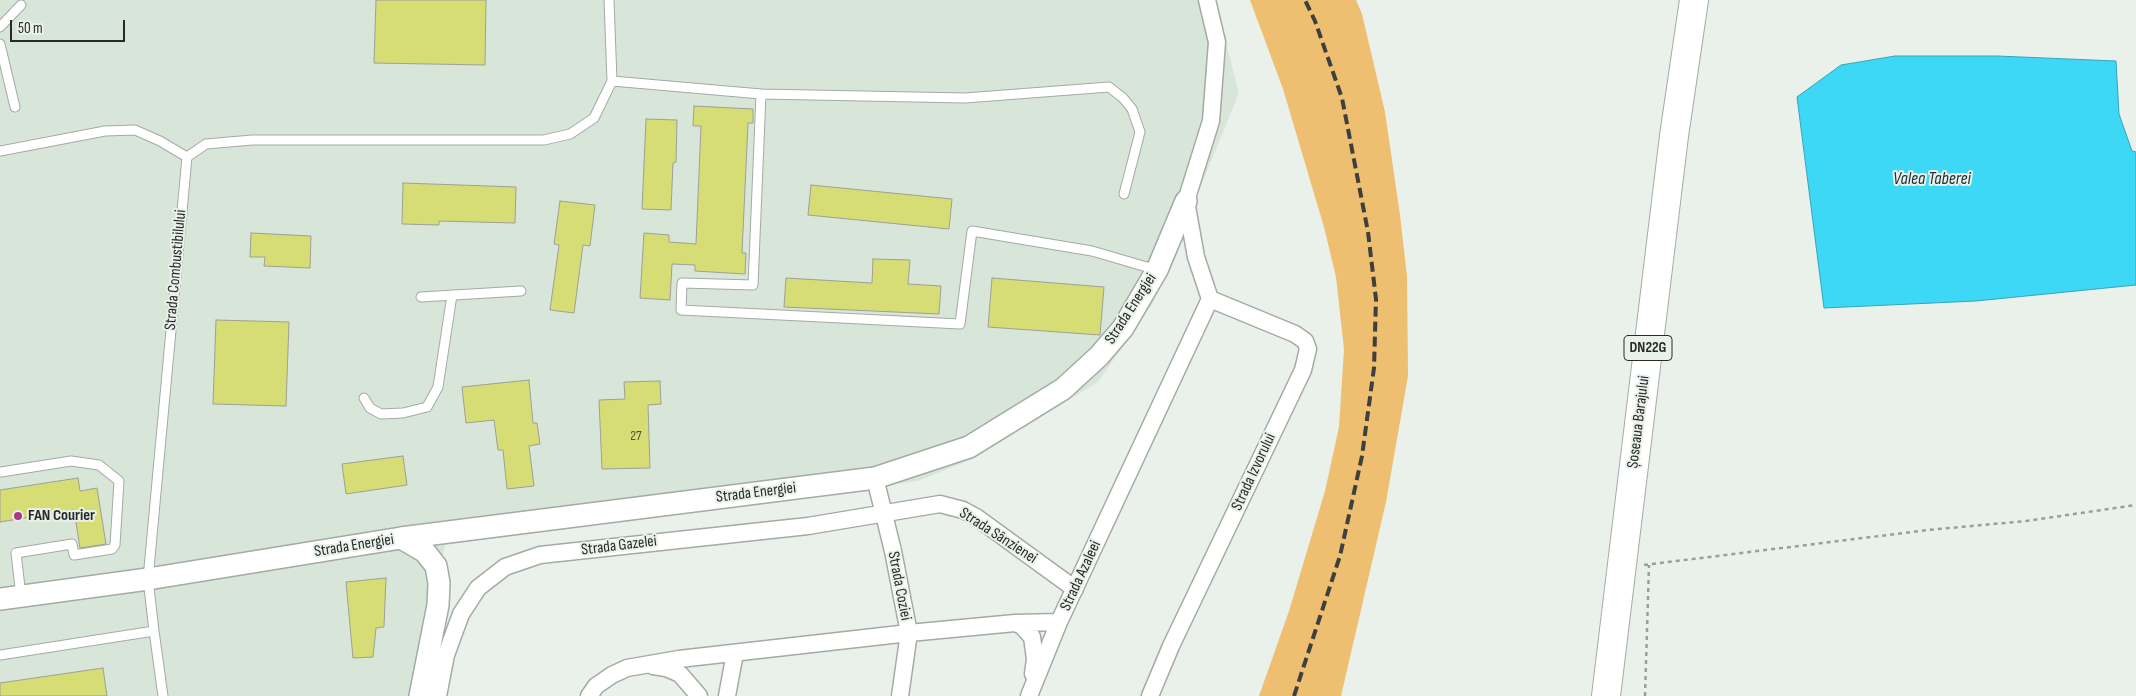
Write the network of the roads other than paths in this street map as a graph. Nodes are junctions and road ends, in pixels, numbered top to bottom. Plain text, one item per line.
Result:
1 (610, 0) edge
2 (1207, 0) edge
3 (1694, 0) edge
4 (21, 5) dead end
5 (0, 27) edge
6 (0, 44) edge
7 (612, 81) junction
8 (761, 94) junction
9 (14, 106) dead end
10 (0, 151) edge
11 (187, 157) junction
12 (1124, 194) dead end
13 (1186, 201) junction
14 (1157, 270) junction
15 (521, 291) dead end
16 (452, 295) junction
17 (421, 296) dead end
18 (1210, 299) junction
19 (364, 398) dead end
20 (1, 472) edge
21 (876, 478) junction
22 (884, 515) junction
23 (402, 538) junction
24 (148, 579) junction
25 (1075, 589) junction
26 (21, 596) junction
27 (0, 598) edge
28 (1059, 622) junction
29 (1015, 623) junction
30 (154, 631) junction
31 (908, 633) junction
32 (735, 653) junction
33 (0, 655) edge
34 (647, 666) junction
35 (1031, 692) edge
36 (162, 696) edge
37 (420, 696) edge
38 (438, 696) edge
39 (589, 696) edge
40 (699, 696) edge
41 (727, 696) edge
42 (900, 696) edge
43 (1150, 696) edge
44 (1606, 696) edge

1 - 7 lane
2 - 13 street, Strada Energiei
3 - 44 highway, Șoseaua Barajului / DN22G
4 - 5 lane
6 - 9 lane
7 - 8 lane
7 - 11 lane
8 - 12 lane
8 - 14 lane
10 - 11 lane
11 - 24 lane, Strada Combustibilului
13 - 14 street, Strada Energiei
13 - 18 street
14 - 21 street, Strada Energiei
15 - 16 lane
16 - 17 lane
16 - 19 lane
18 - 25 street, Strada Azaleei
18 - 43 street, Strada Izvorului
20 - 26 lane
21 - 22 street, Strada Coziei
21 - 23 street, Strada Energiei
22 - 25 street, Strada Sânzienei
22 - 31 street, Strada Coziei
22 - 38 street, Strada Gazelei
23 - 24 street, Strada Energiei
23 - 37 street
24 - 26 street, Strada Energiei
24 - 30 lane, Strada Combustibilului
25 - 28 street, Strada Azaleei
26 - 27 street, Strada Energiei
28 - 29 street, Strada Azaleei
28 - 35 street
29 - 31 street, Strada Azaleei
29 - 35 street
30 - 33 lane
30 - 36 lane, Strada Combustibilului
31 - 32 street, Strada Azaleei
31 - 42 street, Strada Coziei
32 - 34 street, Strada Azaleei
32 - 41 street
34 - 39 street, Strada Azaleei
34 - 40 street, Strada Azaleei

